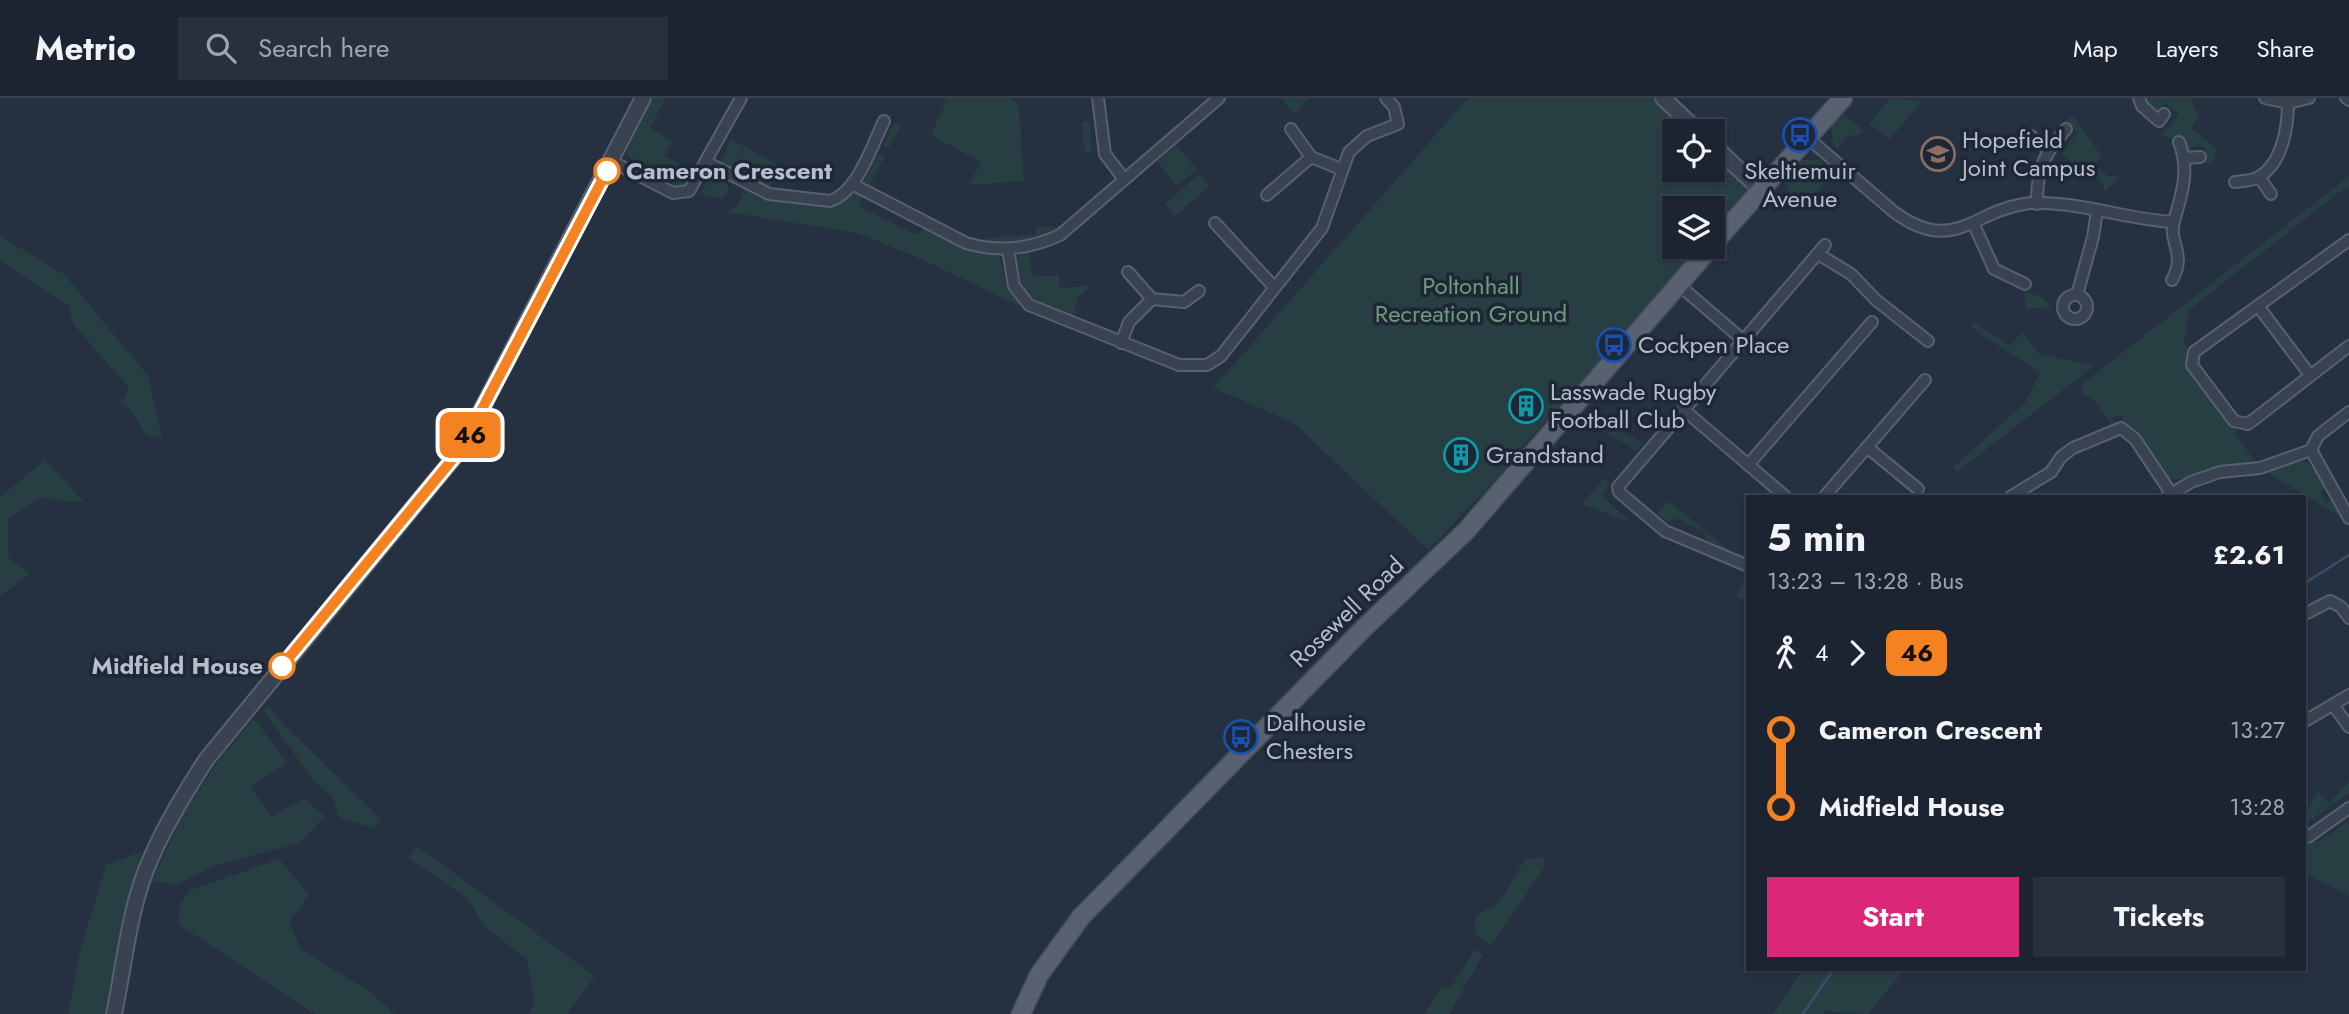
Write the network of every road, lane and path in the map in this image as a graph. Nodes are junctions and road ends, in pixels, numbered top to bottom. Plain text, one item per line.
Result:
1 (643, 98) edge
2 (741, 98) edge
3 (1098, 98) edge
4 (1219, 98) edge
5 (1387, 98) edge
6 (1663, 98) edge
7 (1843, 98) edge
8 (2138, 98) edge
9 (2265, 98) edge
10 (2309, 98) edge
11 (2288, 103) junction
12 (2164, 114) dead end
13 (1685, 119) edge
14 (884, 121) dead end
15 (1291, 129) dead end
16 (2066, 129) dead end
17 (2031, 136) dead end
18 (1808, 138) junction
19 (2179, 142) dead end
20 (2048, 150) junction
21 (1725, 156) edge
22 (1311, 157) junction
23 (2200, 157) dead end
24 (2186, 158) junction
25 (611, 161) junction
26 (706, 162) junction
27 (1341, 169) junction
28 (2259, 177) junction
29 (1123, 178) junction
30 (2235, 182) dead end
31 (852, 184) junction
32 (1761, 190) junction
33 (2271, 194) dead end
34 (1267, 195) dead end
35 (2037, 204) junction
36 (2097, 211) junction
37 (2174, 222) junction
38 (1215, 223) dead end
39 (1974, 225) junction
40 (1725, 230) edge
41 (2349, 240) edge
42 (1008, 249) junction
43 (1700, 259) edge
44 (1128, 272) dead end
45 (2172, 280) dead end
46 (2025, 284) dead end
47 (1679, 285) junction
48 (1274, 287) junction
49 (1199, 291) dead end
50 (2077, 295) dead end
51 (1152, 299) junction
52 (2258, 306) junction
53 (1872, 322) dead end
54 (1743, 340) junction
55 (1928, 341) dead end
56 (1121, 343) junction
57 (2349, 346) edge
58 (2309, 375) junction
59 (1925, 380) dead end
60 (1683, 409) junction
61 (2349, 412) edge
62 (1867, 447) junction
63 (2311, 450) junction
64 (1748, 465) junction
65 (1919, 489) dead end
66 (1784, 495) edge
67 (1826, 495) edge
68 (2013, 495) edge
69 (2168, 495) edge
70 (2349, 519) edge
71 (1746, 565) edge
72 (2306, 613) edge
73 (2349, 618) edge
74 (2349, 695) edge
75 (2333, 705) junction
76 (2306, 719) edge
77 (2349, 727) edge
78 (2349, 808) edge
79 (2308, 837) dead end
80 (114, 1014) edge
81 (1021, 1014) edge

1 - 25 street
2 - 26 street
3 - 29 street
4 - 29 street
5 - 27 street
6 - 13 street
7 - 18 main road, Rosewell Road
8 - 12 street
9 - 11 street
10 - 11 street
11 - 28 street
14 - 31 street
15 - 22 street
16 - 20 street
17 - 20 street
18 - 32 main road, Rosewell Road
18 - 39 street
19 - 24 street
20 - 35 street
21 - 32 street
22 - 27 street
22 - 34 street
23 - 24 street
24 - 37 street
25 - 26 street
25 - 80 street
26 - 31 street
27 - 48 street
28 - 30 street
28 - 33 street
29 - 42 street
31 - 42 street
32 - 40 main road, Rosewell Road
35 - 36 street
35 - 39 street
36 - 37 street
36 - 50 street
37 - 45 street
38 - 48 street
39 - 46 street
41 - 52 street
42 - 56 street
43 - 47 main road, Rosewell Road
44 - 51 street
47 - 54 street
47 - 81 main road, Rosewell Road
48 - 56 street
49 - 51 street
51 - 56 street
52 - 58 street
52 - 58 street
53 - 64 street
54 - 55 street
54 - 60 street
57 - 58 street
59 - 62 street
60 - 64 street
60 - 71 street
61 - 63 street
62 - 65 street
62 - 67 street
63 - 69 street
63 - 70 street
64 - 66 street
68 - 69 street
72 - 73 street
74 - 75 street
75 - 76 street
75 - 77 street
78 - 79 street

